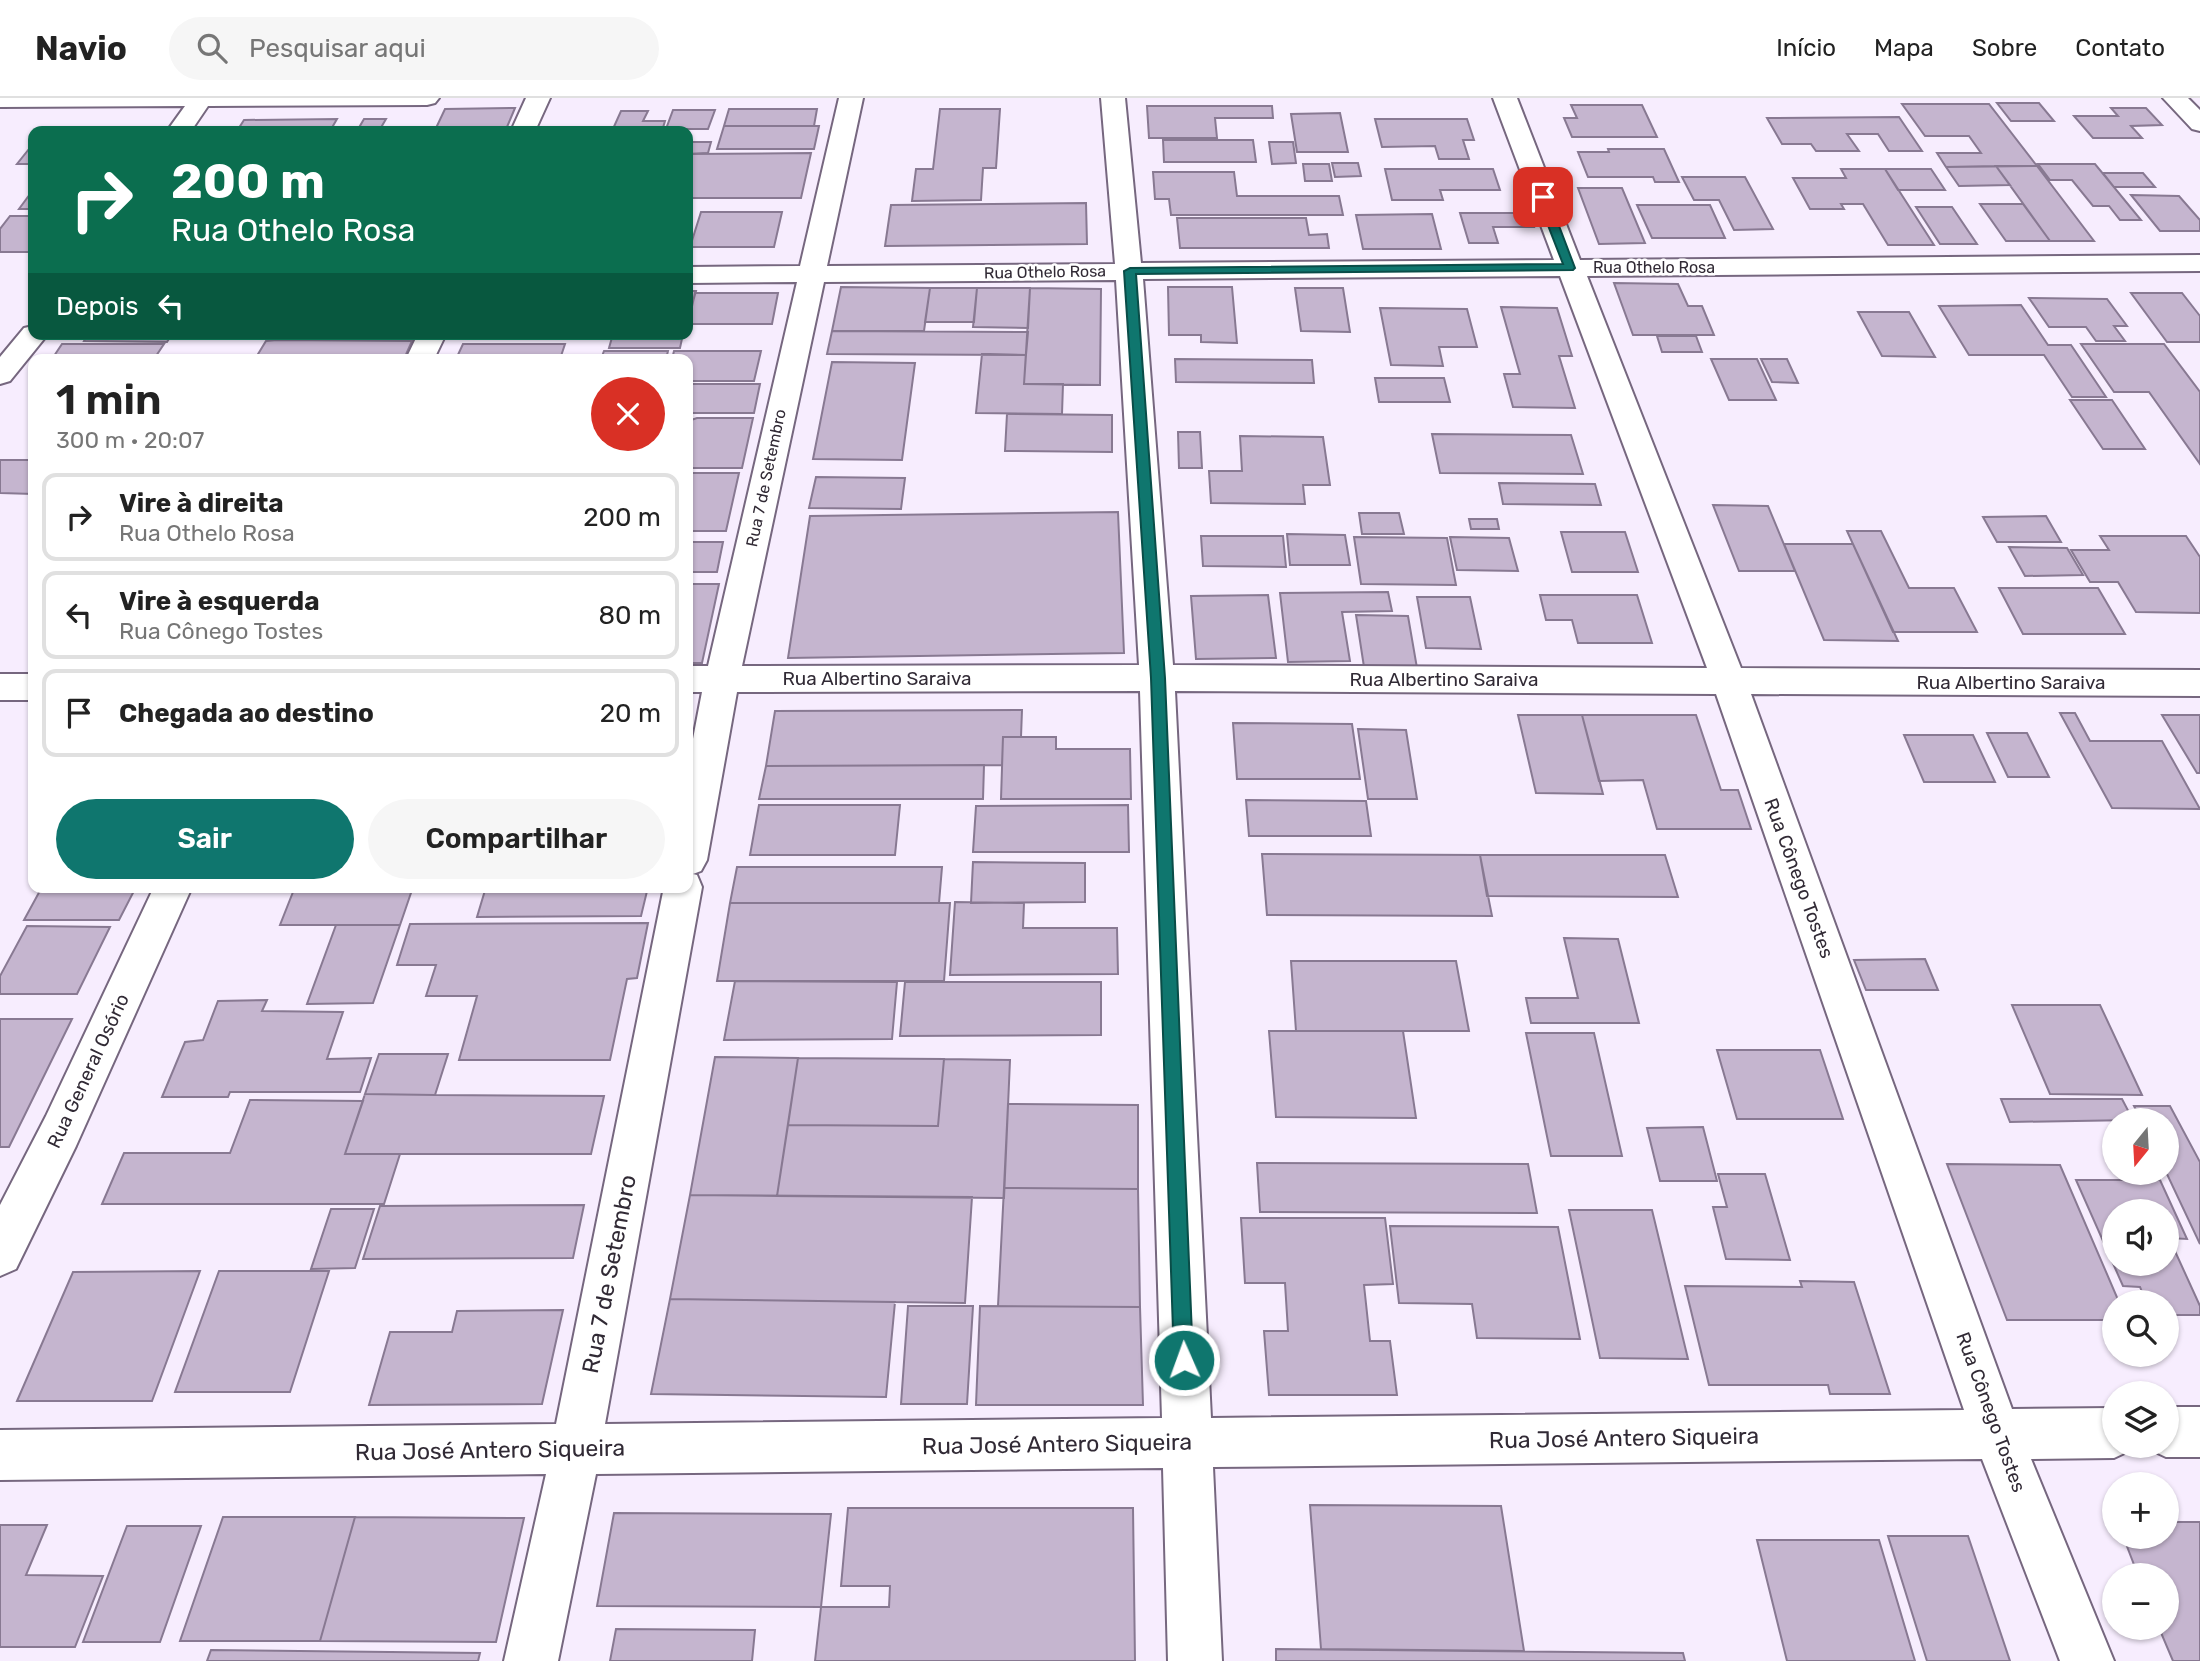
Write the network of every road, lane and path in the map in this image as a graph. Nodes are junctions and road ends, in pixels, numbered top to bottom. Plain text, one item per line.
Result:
1 (427, 98) edge
2 (538, 98) edge
3 (851, 98) edge
4 (1113, 98) edge
5 (1505, 98) edge
6 (2175, 98) edge
7 (201, 99) edge
8 (0, 100) edge
9 (2200, 124) edge
10 (182, 126) edge
11 (525, 126) edge
12 (2200, 263) edge
13 (1569, 268) junction
14 (1130, 271) junction
15 (693, 275) edge
16 (811, 275) junction
17 (29, 340) edge
18 (0, 375) edge
19 (1158, 678) junction
20 (693, 679) edge
21 (722, 679) junction
22 (1729, 681) junction
23 (2200, 683) edge
24 (0, 687) edge
25 (28, 687) edge
26 (693, 833) edge
27 (170, 893) edge
28 (682, 893) edge
29 (0, 1253) edge
30 (2179, 1432) edge
31 (2200, 1432) edge
32 (2102, 1433) edge
33 (1997, 1434) junction
34 (1187, 1443) junction
35 (576, 1449) junction
36 (0, 1455) edge
37 (531, 1661) edge
38 (1195, 1661) edge
39 (2087, 1661) edge

1 - 7 street
2 - 11 street
3 - 16 street, Rua 7 de Setembro
4 - 14 street
5 - 13 street, Rua Cônego Tostes
6 - 9 street
7 - 8 street
7 - 10 street
12 - 13 street, Rua Othelo Rosa
13 - 14 street, Rua Othelo Rosa
13 - 22 street, Rua Cônego Tostes
14 - 16 street, Rua Othelo Rosa
14 - 19 street
15 - 16 street, Rua Othelo Rosa
16 - 21 street, Rua 7 de Setembro
17 - 18 street
19 - 21 street, Rua Albertino Saraiva
19 - 22 street, Rua Albertino Saraiva
19 - 34 street
20 - 21 street, Rua Albertino Saraiva
21 - 26 street, Rua 7 de Setembro
22 - 23 street, Rua Albertino Saraiva
22 - 33 street, Rua Cônego Tostes
24 - 25 street
27 - 29 street, Rua General Osório
28 - 35 street, Rua 7 de Setembro
30 - 31 street
32 - 33 street, Rua José Antero Siqueira
33 - 34 street, Rua José Antero Siqueira
33 - 39 street, Rua Cônego Tostes
34 - 35 street, Rua José Antero Siqueira
34 - 38 street
35 - 36 street, Rua José Antero Siqueira
35 - 37 street, Rua 7 de Setembro

